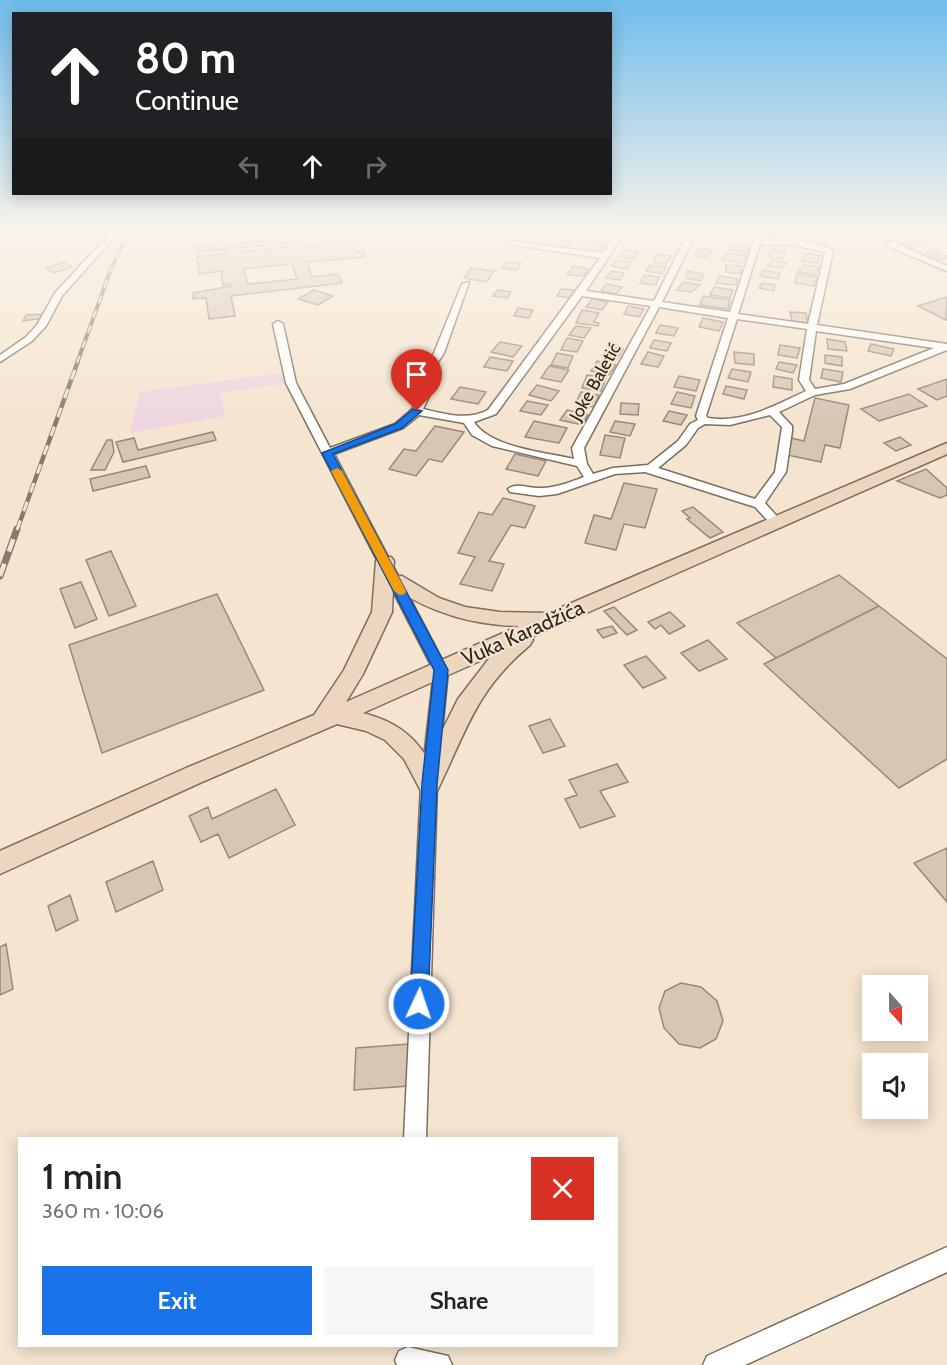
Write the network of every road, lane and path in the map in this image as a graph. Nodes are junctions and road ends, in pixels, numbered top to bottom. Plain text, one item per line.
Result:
1 (58, 295) edge
2 (462, 295) edge
3 (578, 295) edge
4 (599, 295) edge
5 (661, 295) edge
6 (741, 295) edge
7 (819, 295) edge
8 (657, 303) junction
9 (734, 317) junction
10 (278, 324) dead end
11 (812, 328) junction
12 (946, 347) edge
13 (0, 359) edge
14 (812, 392) junction
15 (417, 411) junction
16 (772, 411) junction
17 (703, 420) junction
18 (468, 421) junction
19 (947, 448) edge
20 (327, 453) junction
21 (581, 464) junction
22 (650, 469) junction
23 (590, 478) junction
24 (514, 489) dead end
25 (759, 504) junction
26 (776, 522) junction
27 (385, 561) junction
28 (395, 581) junction
29 (553, 619) junction
30 (441, 670) junction
31 (329, 718) junction
32 (429, 784) junction
33 (0, 862) edge
34 (415, 1137) edge
35 (947, 1259) edge
36 (409, 1357) edge
37 (439, 1365) edge
38 (716, 1365) edge

1 - 13 street
2 - 15 street
3 - 18 street
4 - 8 street
5 - 8 street, Joke Baletić
6 - 9 street
7 - 11 street
8 - 9 street
8 - 21 street, Joke Baletić
9 - 11 street
9 - 17 street
10 - 20 street
11 - 12 street
11 - 14 street
12 - 14 street
14 - 16 street
15 - 18 street
15 - 20 street
16 - 17 street
16 - 25 street
17 - 22 street
18 - 21 street
19 - 26 street, Vuka Karadžića
20 - 27 street
21 - 23 street
22 - 23 street
22 - 25 street
23 - 24 street
25 - 26 street
26 - 29 street, Vuka Karadžića
27 - 28 street
27 - 31 street
28 - 29 street
28 - 30 street
29 - 30 street, Vuka Karadžića
29 - 32 street
30 - 31 street, Vuka Karadžića
30 - 32 street
31 - 32 street
31 - 33 street, Vuka Karadžića
32 - 34 street
35 - 38 street
36 - 37 street

